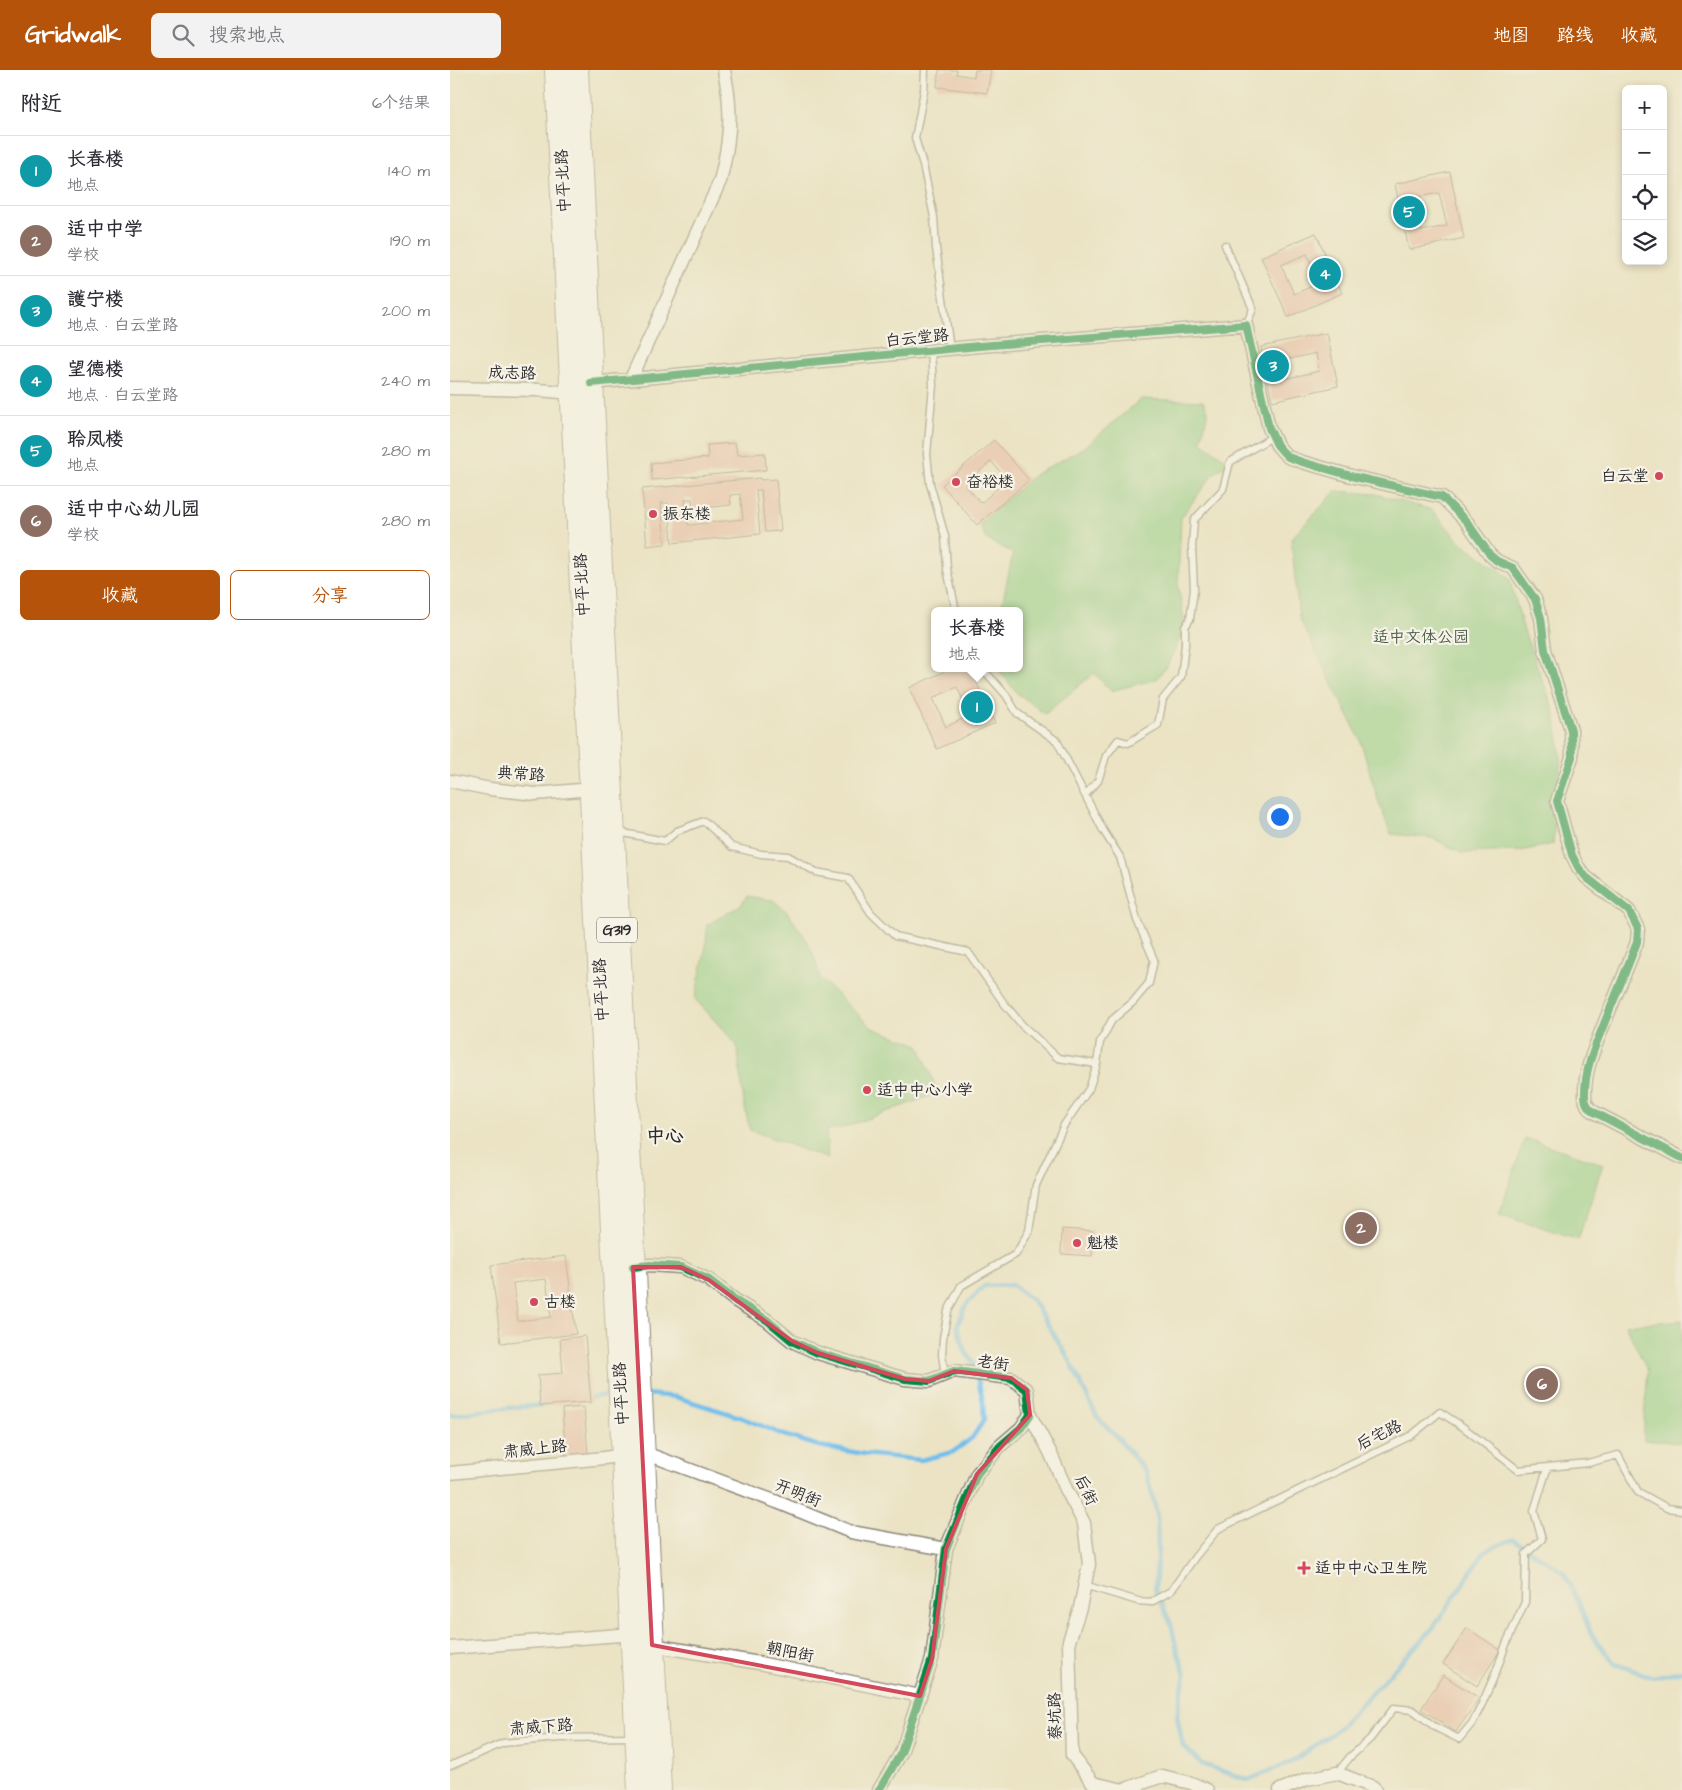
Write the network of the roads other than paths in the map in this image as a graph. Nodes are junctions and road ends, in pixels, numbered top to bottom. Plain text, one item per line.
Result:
1 (557, 70) edge
2 (576, 70) edge
3 (724, 70) edge
4 (925, 70) edge
5 (1225, 245) dead end
6 (1246, 325) junction
7 (950, 348) junction
8 (931, 350) junction
9 (631, 379) junction
10 (450, 388) edge
11 (582, 388) junction
12 (1272, 436) junction
13 (955, 607) edge
14 (986, 672) edge
15 (450, 781) edge
16 (591, 789) junction
17 (1085, 795) junction
18 (612, 830) junction
19 (1097, 1064) junction
20 (1682, 1158) edge
21 (633, 1267) junction
22 (945, 1375) junction
23 (1030, 1415) junction
24 (633, 1453) junction
25 (1547, 1469) junction
26 (450, 1473) edge
27 (1682, 1510) edge
28 (946, 1549) junction
29 (1084, 1585) junction
30 (642, 1639) junction
31 (450, 1648) edge
32 (920, 1696) junction
33 (638, 1736) junction
34 (450, 1766) edge
35 (1337, 1773) junction
36 (640, 1790) edge
37 (659, 1790) edge
38 (879, 1790) edge
39 (1207, 1790) edge
40 (1280, 1790) edge
41 (1376, 1790) edge

1 - 11 highway, 中平北路 / G319
2 - 11 highway, G319
3 - 9 street
4 - 7 lane
5 - 6 lane
6 - 7 street, 白云堂路
6 - 12 street
7 - 8 street, 白云堂路
8 - 9 street, 白云堂路
8 - 13 lane
9 - 11 street, 白云堂路
10 - 11 street, 成志路
11 - 16 highway, 中平北路 / G319
11 - 18 highway, G319
12 - 17 lane
12 - 20 street
14 - 17 lane
15 - 16 street, 典常路
16 - 24 highway, 中平北路 / G319
17 - 19 lane
18 - 19 lane
18 - 21 highway, G319
19 - 22 lane
21 - 22 street, 老街
21 - 24 highway, G319
22 - 23 street, 老街
23 - 28 street
23 - 29 street, 后街
24 - 26 street, 肃威上路
24 - 28 street, 开明街
24 - 30 highway, G319
25 - 27 lane, 后宅路
25 - 29 lane, 后宅路
25 - 35 lane
28 - 32 street
29 - 39 street, 蔡坑路
30 - 31 street, 朝阳街
30 - 32 street, 朝阳街
30 - 33 highway, G319
30 - 37 highway, G319
32 - 38 street
33 - 34 lane, 肃威下路
33 - 36 highway, G319
35 - 40 street
35 - 41 street

